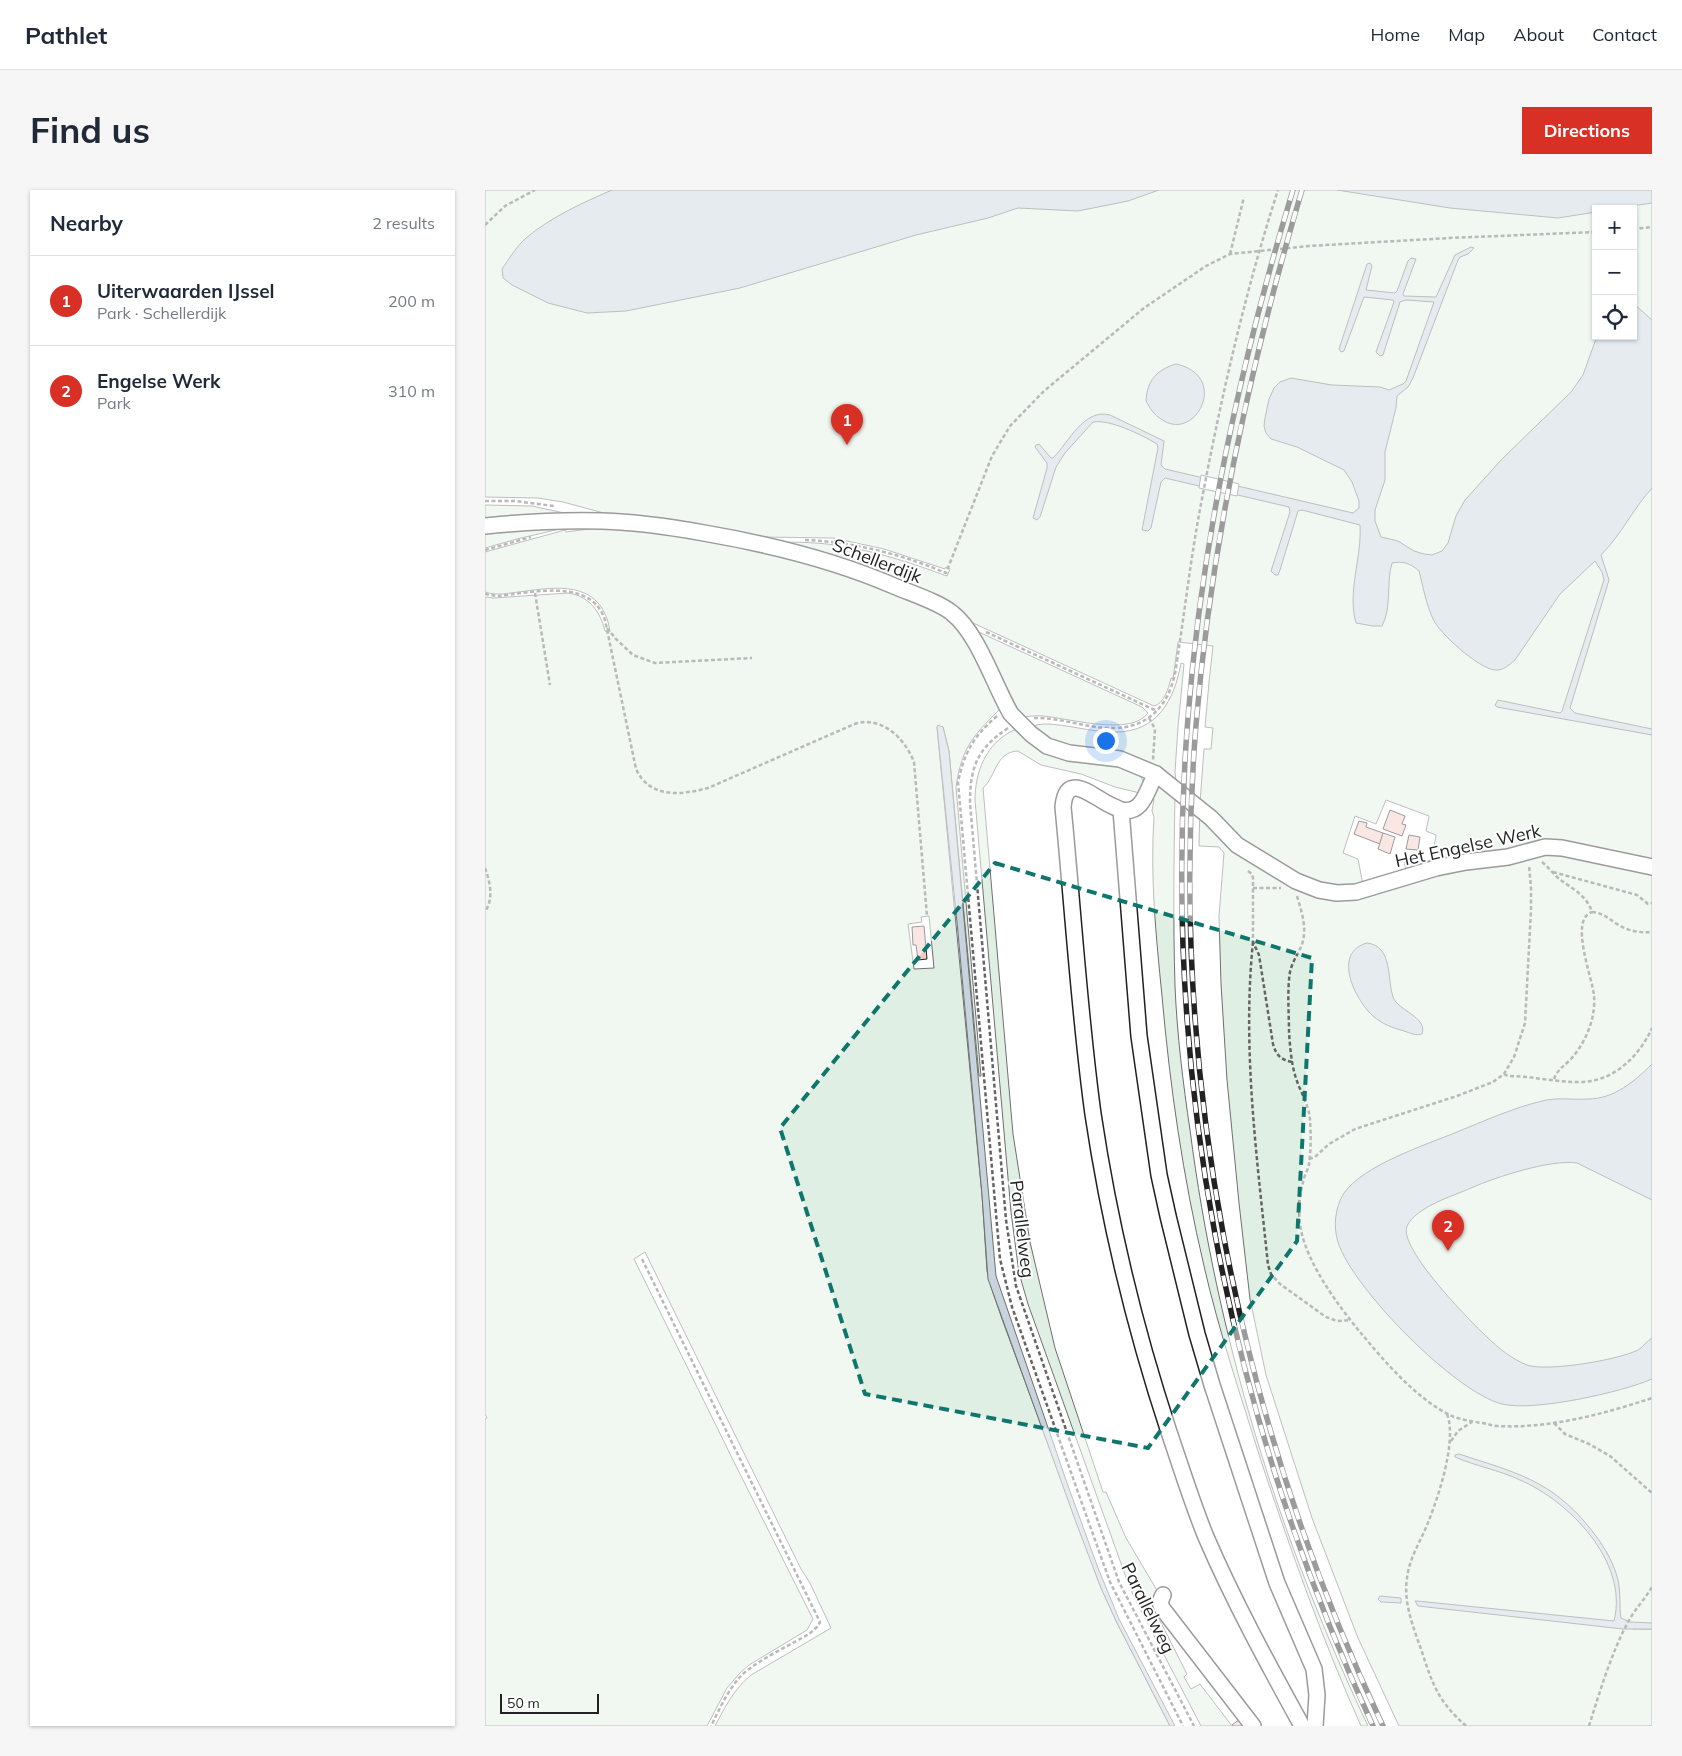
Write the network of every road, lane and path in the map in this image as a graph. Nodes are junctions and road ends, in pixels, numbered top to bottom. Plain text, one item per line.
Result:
1 (535, 190) edge
2 (1278, 190) edge
3 (1244, 197) dead end
4 (485, 225) edge
5 (1652, 227) edge
6 (1637, 229) edge
7 (1592, 232) edge
8 (1230, 254) junction
9 (485, 526) edge
10 (803, 540) dead end
11 (535, 593) junction
12 (485, 595) edge
13 (606, 627) junction
14 (983, 630) dead end
15 (752, 658) dead end
16 (550, 685) dead end
17 (1007, 706) junction
18 (1157, 711) junction
19 (1149, 718) junction
20 (1019, 723) junction
21 (1155, 747) dead end
22 (1156, 774) junction
23 (1175, 788) joint
24 (1121, 810) junction
25 (1525, 853) junction
26 (1652, 867) edge
27 (485, 868) edge
28 (1247, 871) dead end
29 (1552, 872) junction
30 (1296, 881) junction
31 (1253, 888) junction
32 (1274, 888) dead end
33 (1652, 904) edge
34 (485, 912) edge
35 (1592, 912) junction
36 (927, 916) dead end
37 (1652, 932) edge
38 (1253, 942) junction
39 (1652, 1028) edge
40 (1292, 1062) junction
41 (1503, 1074) junction
42 (1554, 1080) junction
43 (1309, 1159) junction
44 (642, 1259) dead end
45 (1350, 1320) junction
46 (1652, 1398) edge
47 (1447, 1413) junction
48 (1474, 1421) junction
49 (1554, 1423) junction
50 (1451, 1442) junction
51 (1652, 1493) edge
52 (1652, 1587) edge
53 (1163, 1594) dead end
54 (711, 1726) edge
55 (1183, 1726) edge
56 (1194, 1726) edge
57 (1253, 1726) edge
58 (1301, 1726) edge
59 (1315, 1726) edge
60 (1466, 1726) edge
61 (1589, 1726) edge

1 - 4 path
2 - 18 path, bridge
3 - 8 path
5 - 6 path
7 - 8 path
8 - 10 path
9 - 17 street, Schellerdijk
11 - 12 path
11 - 13 path
11 - 16 path
13 - 15 path
13 - 36 path
14 - 18 path
17 - 20 street, Schellerdijk
17 - 55 path
18 - 19 path
19 - 20 path, Parallelweg
19 - 21 path
20 - 22 street, Schellerdijk
20 - 56 path, Parallelweg
22 - 23 street, Schellerdijk
22 - 24 street
23 - 30 street, Het Engelse Werk
24 - 58 street
24 - 59 street
25 - 26 street, Het Engelse Werk
25 - 29 path
25 - 30 street, Het Engelse Werk
25 - 41 path
27 - 34 path
28 - 31 path
29 - 33 path
29 - 35 path
30 - 40 path
31 - 32 path
31 - 38 path
35 - 37 path
35 - 42 path
38 - 40 path
38 - 45 path
39 - 42 path
40 - 43 path
41 - 42 path
41 - 43 path
43 - 45 path
44 - 54 path
45 - 47 path
46 - 49 path
47 - 48 path
47 - 50 path
48 - 49 path
48 - 50 path
49 - 51 path
50 - 60 path
52 - 61 path
53 - 57 street

